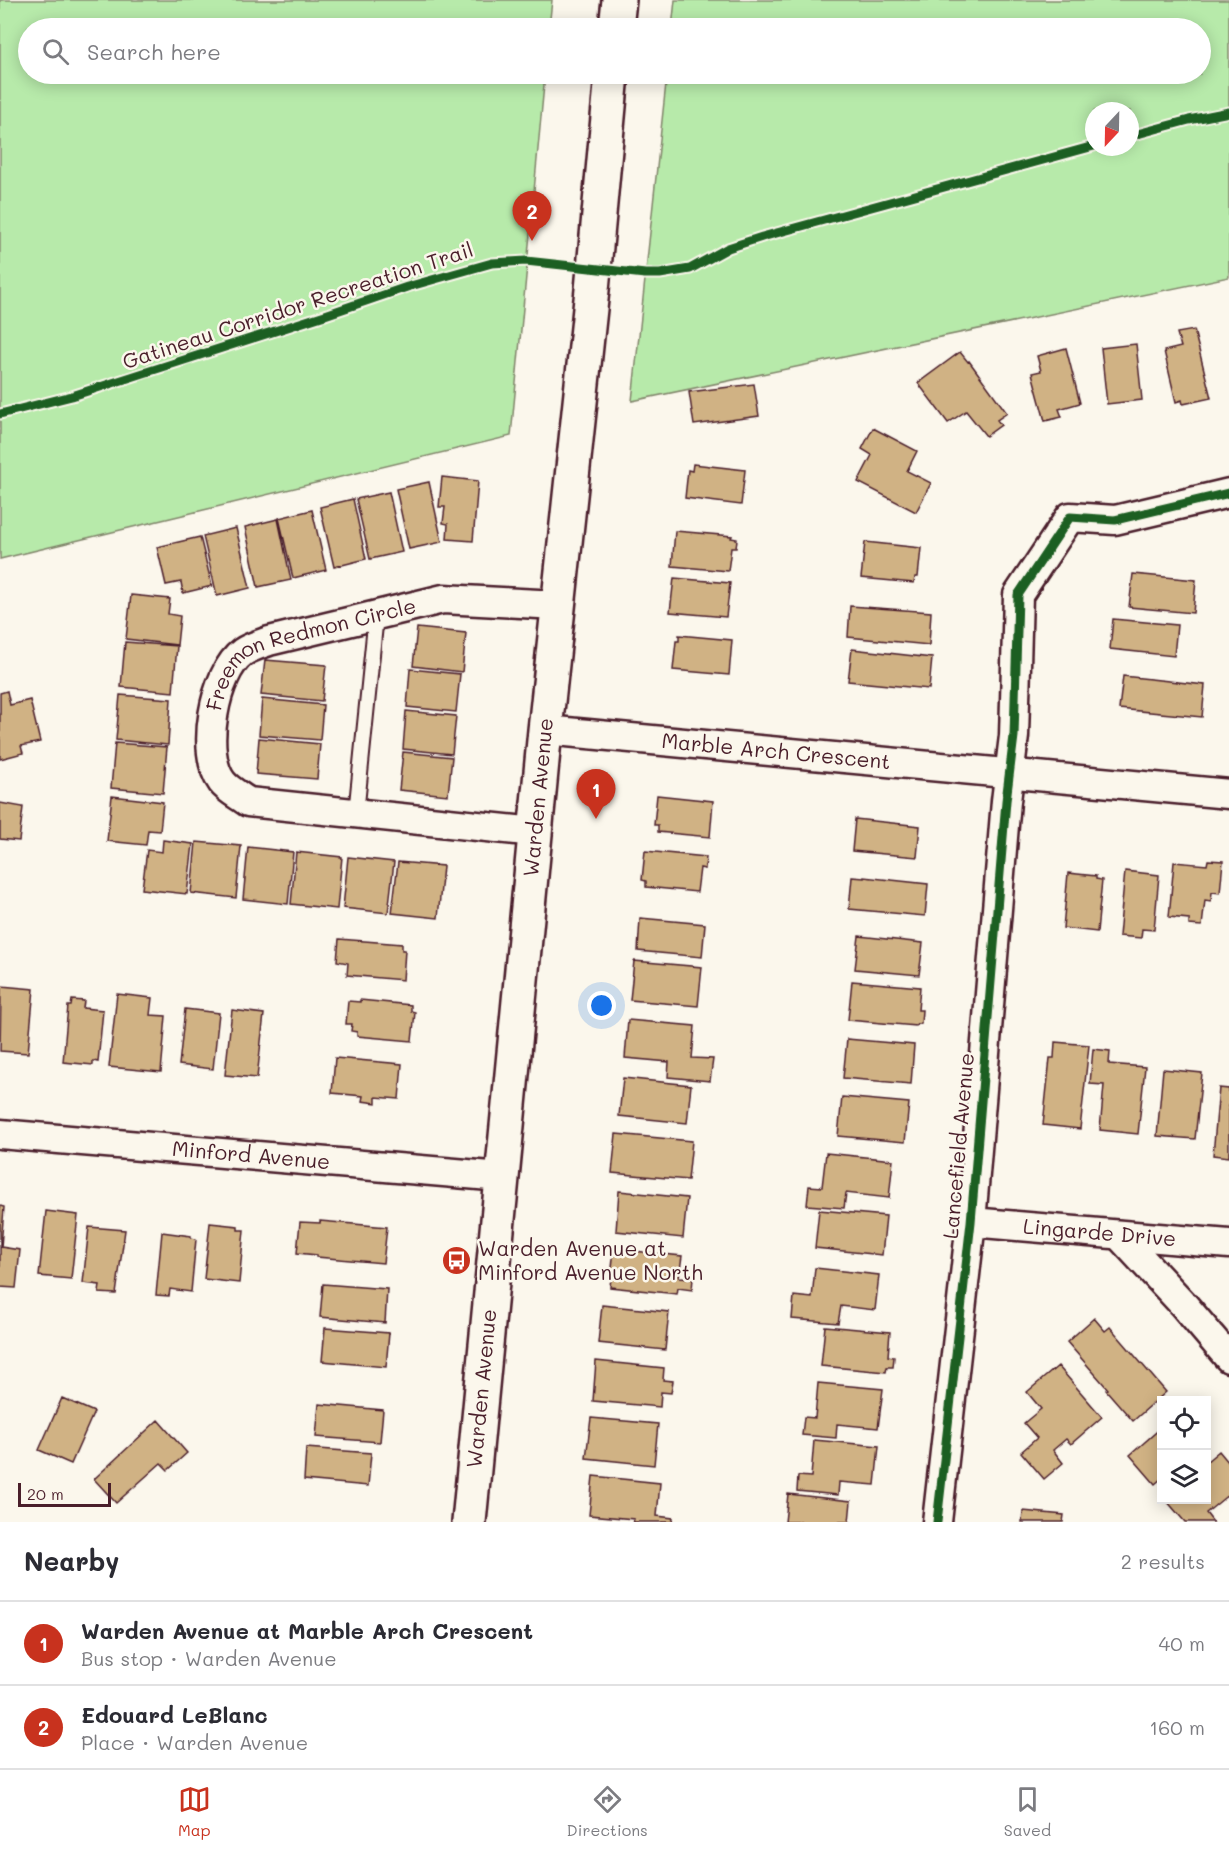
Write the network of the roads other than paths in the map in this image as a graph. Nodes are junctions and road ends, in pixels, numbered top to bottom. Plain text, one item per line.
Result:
1 (619, 0) edge
2 (617, 18) edge
3 (611, 84) edge
4 (1229, 493) edge
5 (558, 605) junction
6 (376, 615) junction
7 (545, 730) junction
8 (1009, 773) junction
9 (1229, 794) edge
10 (356, 814) junction
11 (535, 832) junction
12 (0, 1134) edge
13 (502, 1177) junction
14 (970, 1222) junction
15 (1119, 1235) junction
16 (1229, 1244) edge
17 (1229, 1358) edge
18 (469, 1522) edge
19 (938, 1522) edge

1 - 2 main road
3 - 5 main road, Warden Avenue
4 - 8 street
5 - 6 street, Freemon Redmon Circle
5 - 7 main road, Warden Avenue
6 - 10 lane
6 - 10 street, Freemon Redmon Circle
7 - 8 street, Marble Arch Crescent
7 - 11 main road, Warden Avenue
8 - 9 street, Marble Arch Crescent
8 - 14 street, Lancefield Avenue
10 - 11 street, Freemon Redmon Circle
11 - 13 main road, Warden Avenue
12 - 13 street, Minford Avenue
13 - 18 main road, Warden Avenue
14 - 15 street, Lingarde Drive
14 - 19 street, Lancefield Avenue
15 - 16 street, Lingarde Drive
15 - 17 street

